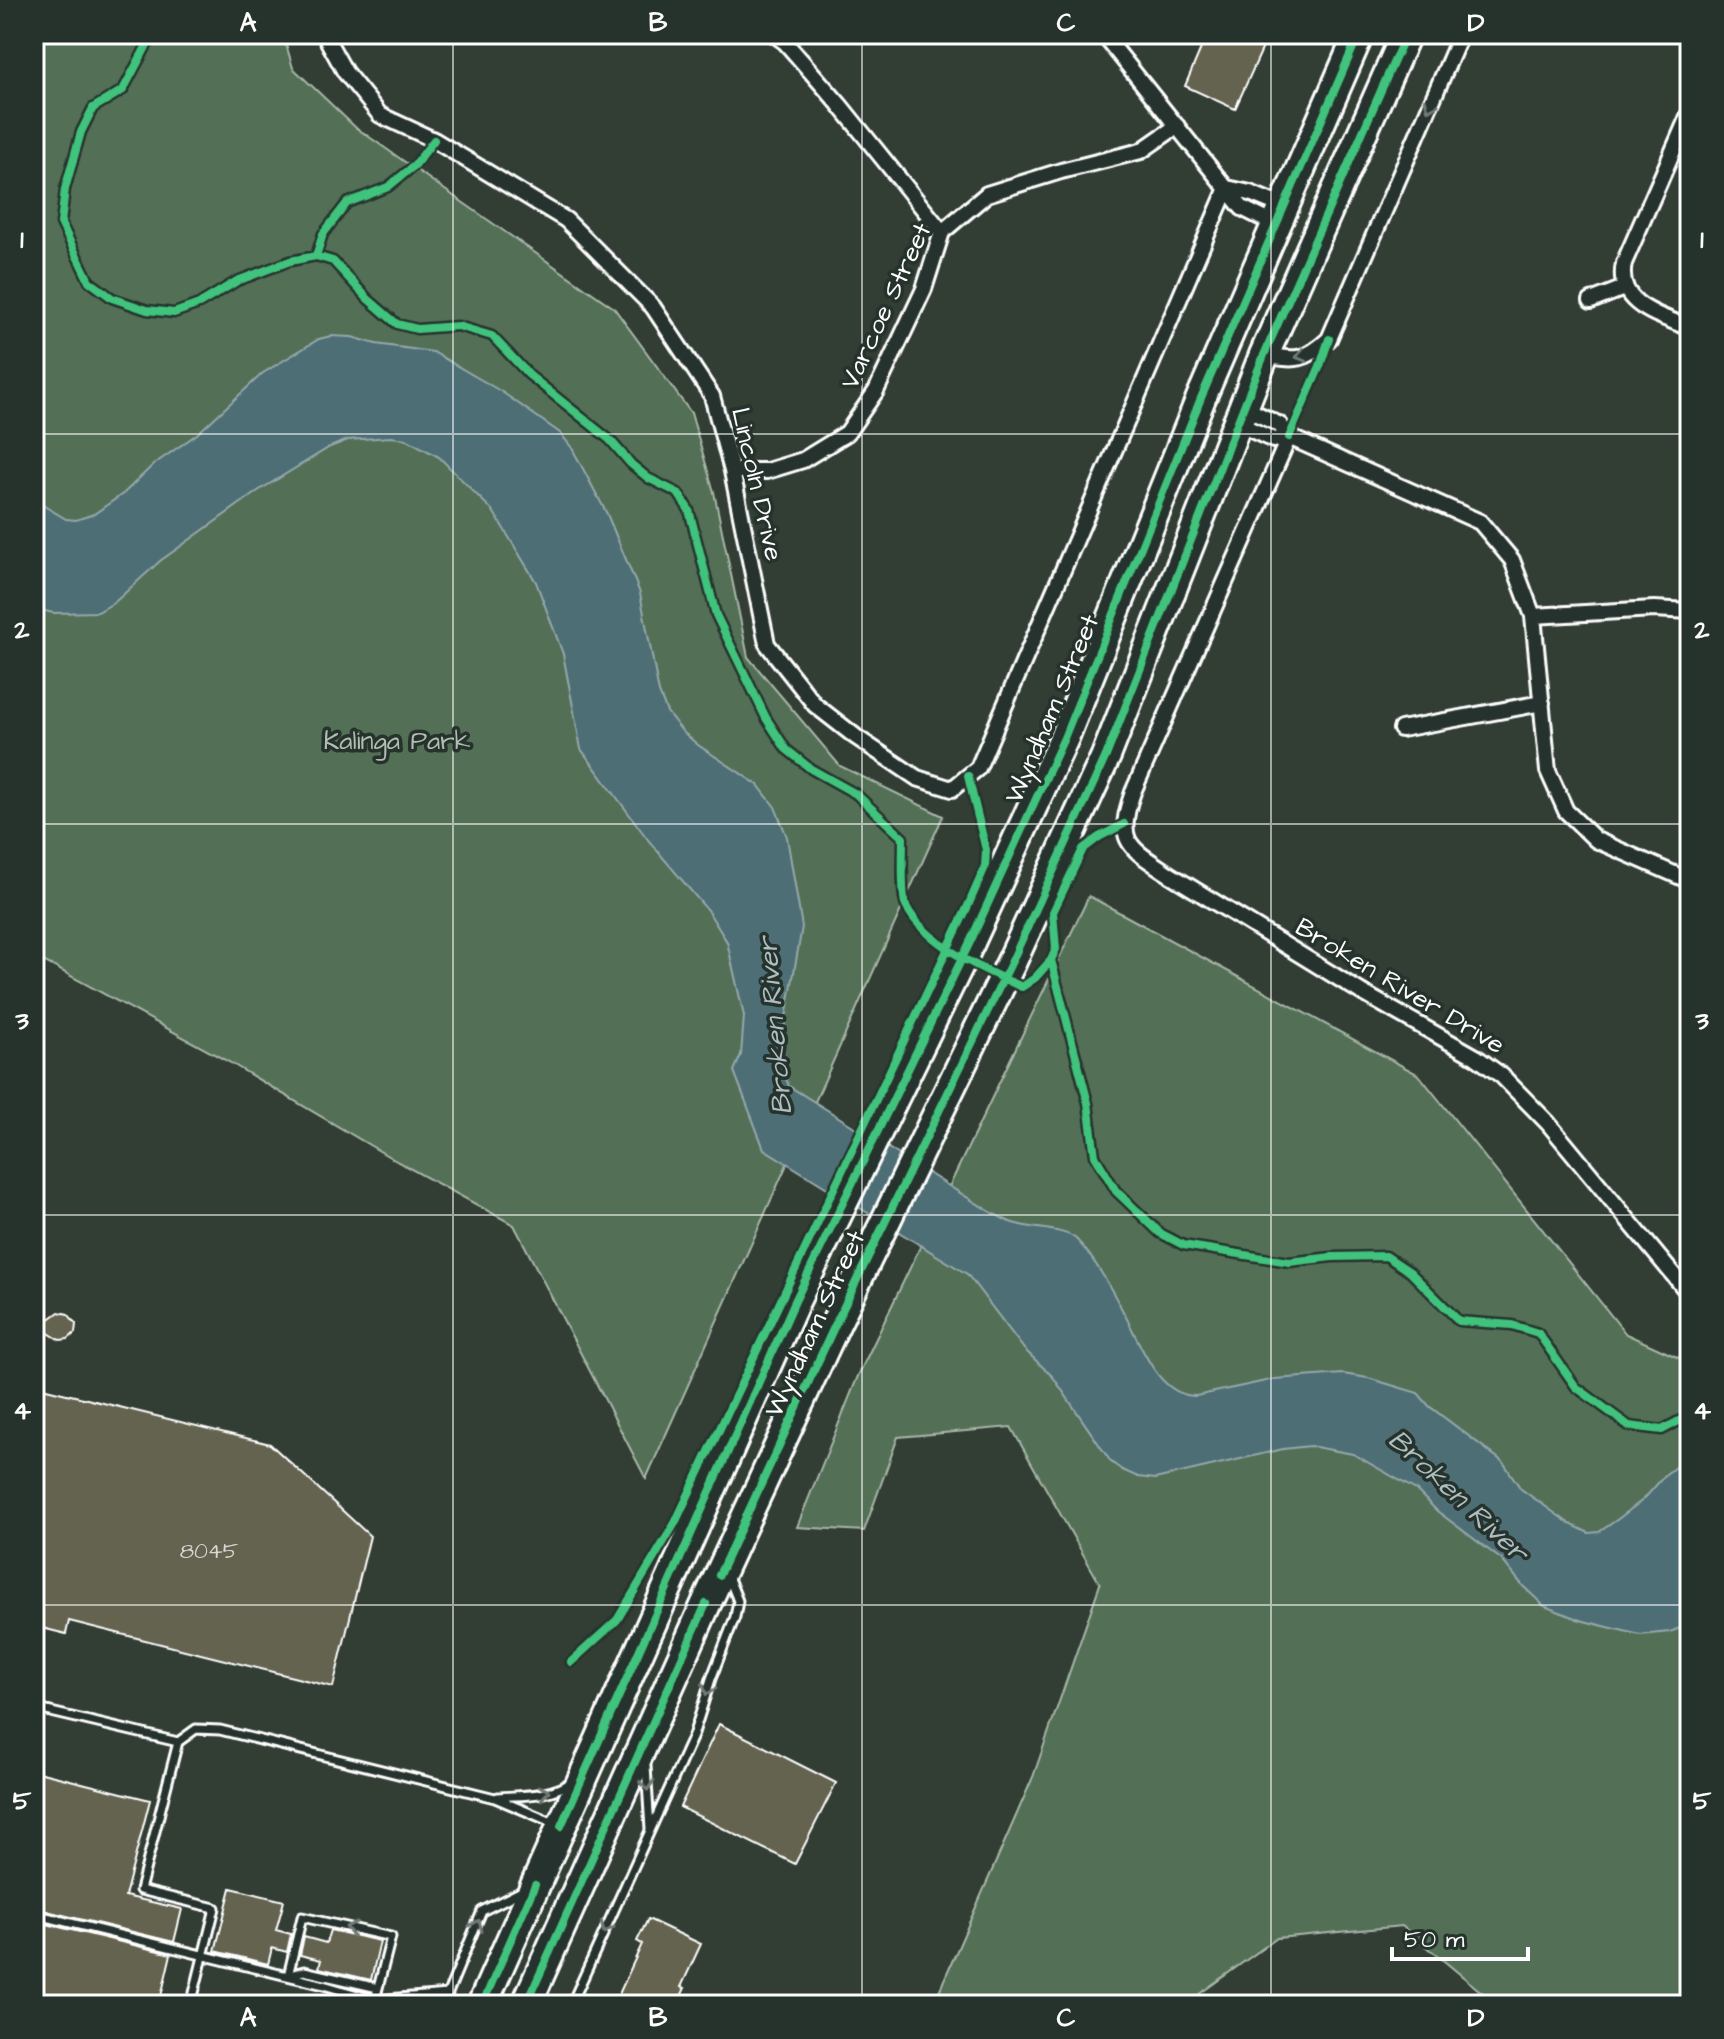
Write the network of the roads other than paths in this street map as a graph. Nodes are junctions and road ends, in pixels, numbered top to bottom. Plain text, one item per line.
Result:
1 (324, 34) edge
2 (774, 34) edge
3 (1103, 34) edge
4 (1359, 34) edge
5 (1406, 34) edge
6 (1461, 34) edge
7 (1690, 112) edge
8 (1177, 126) junction
9 (1227, 188) junction
10 (1280, 216) junction
11 (942, 232) junction
12 (1320, 233) junction
13 (1624, 288) junction
14 (1591, 301) dead end
15 (1690, 328) edge
16 (1264, 355) junction
17 (1201, 398) junction
18 (1240, 415) junction
19 (1289, 437) junction
20 (732, 471) junction
21 (1690, 611) edge
22 (1533, 616) junction
23 (1542, 703) junction
24 (1401, 729) dead end
25 (952, 789) joint
26 (1690, 881) edge
27 (1689, 1292) edge
28 (719, 1575) junction
29 (661, 1601) junction
30 (34, 1708) edge
31 (644, 1740) junction
32 (178, 1742) junction
33 (586, 1770) junction
34 (619, 1795) junction
35 (495, 1798) junction
36 (561, 1826) junction
37 (650, 1831) junction
38 (535, 1885) junction
39 (34, 1914) edge
40 (204, 1955) junction
41 (288, 1976) junction
42 (378, 1988) junction
43 (448, 1994) junction
44 (378, 2003) edge
45 (191, 2005) edge
46 (443, 2005) edge
47 (482, 2005) edge
48 (526, 2005) edge
49 (571, 2005) edge

1 - 20 street, Lincoln Drive
2 - 11 street
3 - 8 street
4 - 10 highway, Wyndham Street
5 - 12 highway, Wyndham Street
6 -> 16 street
7 - 13 street
8 - 9 street
8 - 11 street, Varcoe Street
9 - 10 street
9 - 25 street, Wyndham Street
10 - 12 highway
10 - 17 highway, Wyndham Street
11 - 20 street, Varcoe Street
12 - 16 highway, Wyndham Street
13 - 14 street
13 - 15 street
16 - 18 highway, Wyndham Street
17 - 18 highway
17 - 29 highway, Wyndham Street
18 - 19 street
18 - 28 highway, Wyndham Street
19 - 22 street
19 - 27 street, Broken River Drive
20 - 25 street, Lincoln Drive
21 - 22 street
22 - 23 street
23 - 24 street
23 - 26 street
28 - 29 highway
28 - 31 highway, Wyndham Street
28 -> 37 lane
29 - 33 highway, Wyndham Street
30 - 32 lane
31 - 34 highway, Wyndham Street
31 -> 37 lane
32 - 35 lane
32 - 40 lane
35 -> 33 lane
33 - 36 highway, Wyndham Street
34 - 36 highway
34 - 48 highway, Wyndham Street
35 - 36 lane
36 - 38 highway, Wyndham Street
37 -> 49 lane
43 -> 38 lane
38 - 47 highway, Wyndham Street
39 - 40 lane
40 - 41 lane
40 - 45 lane
41 - 42 lane
42 -> 41 lane
41 - 44 lane
42 - 44 lane
43 - 44 lane
43 - 46 lane

